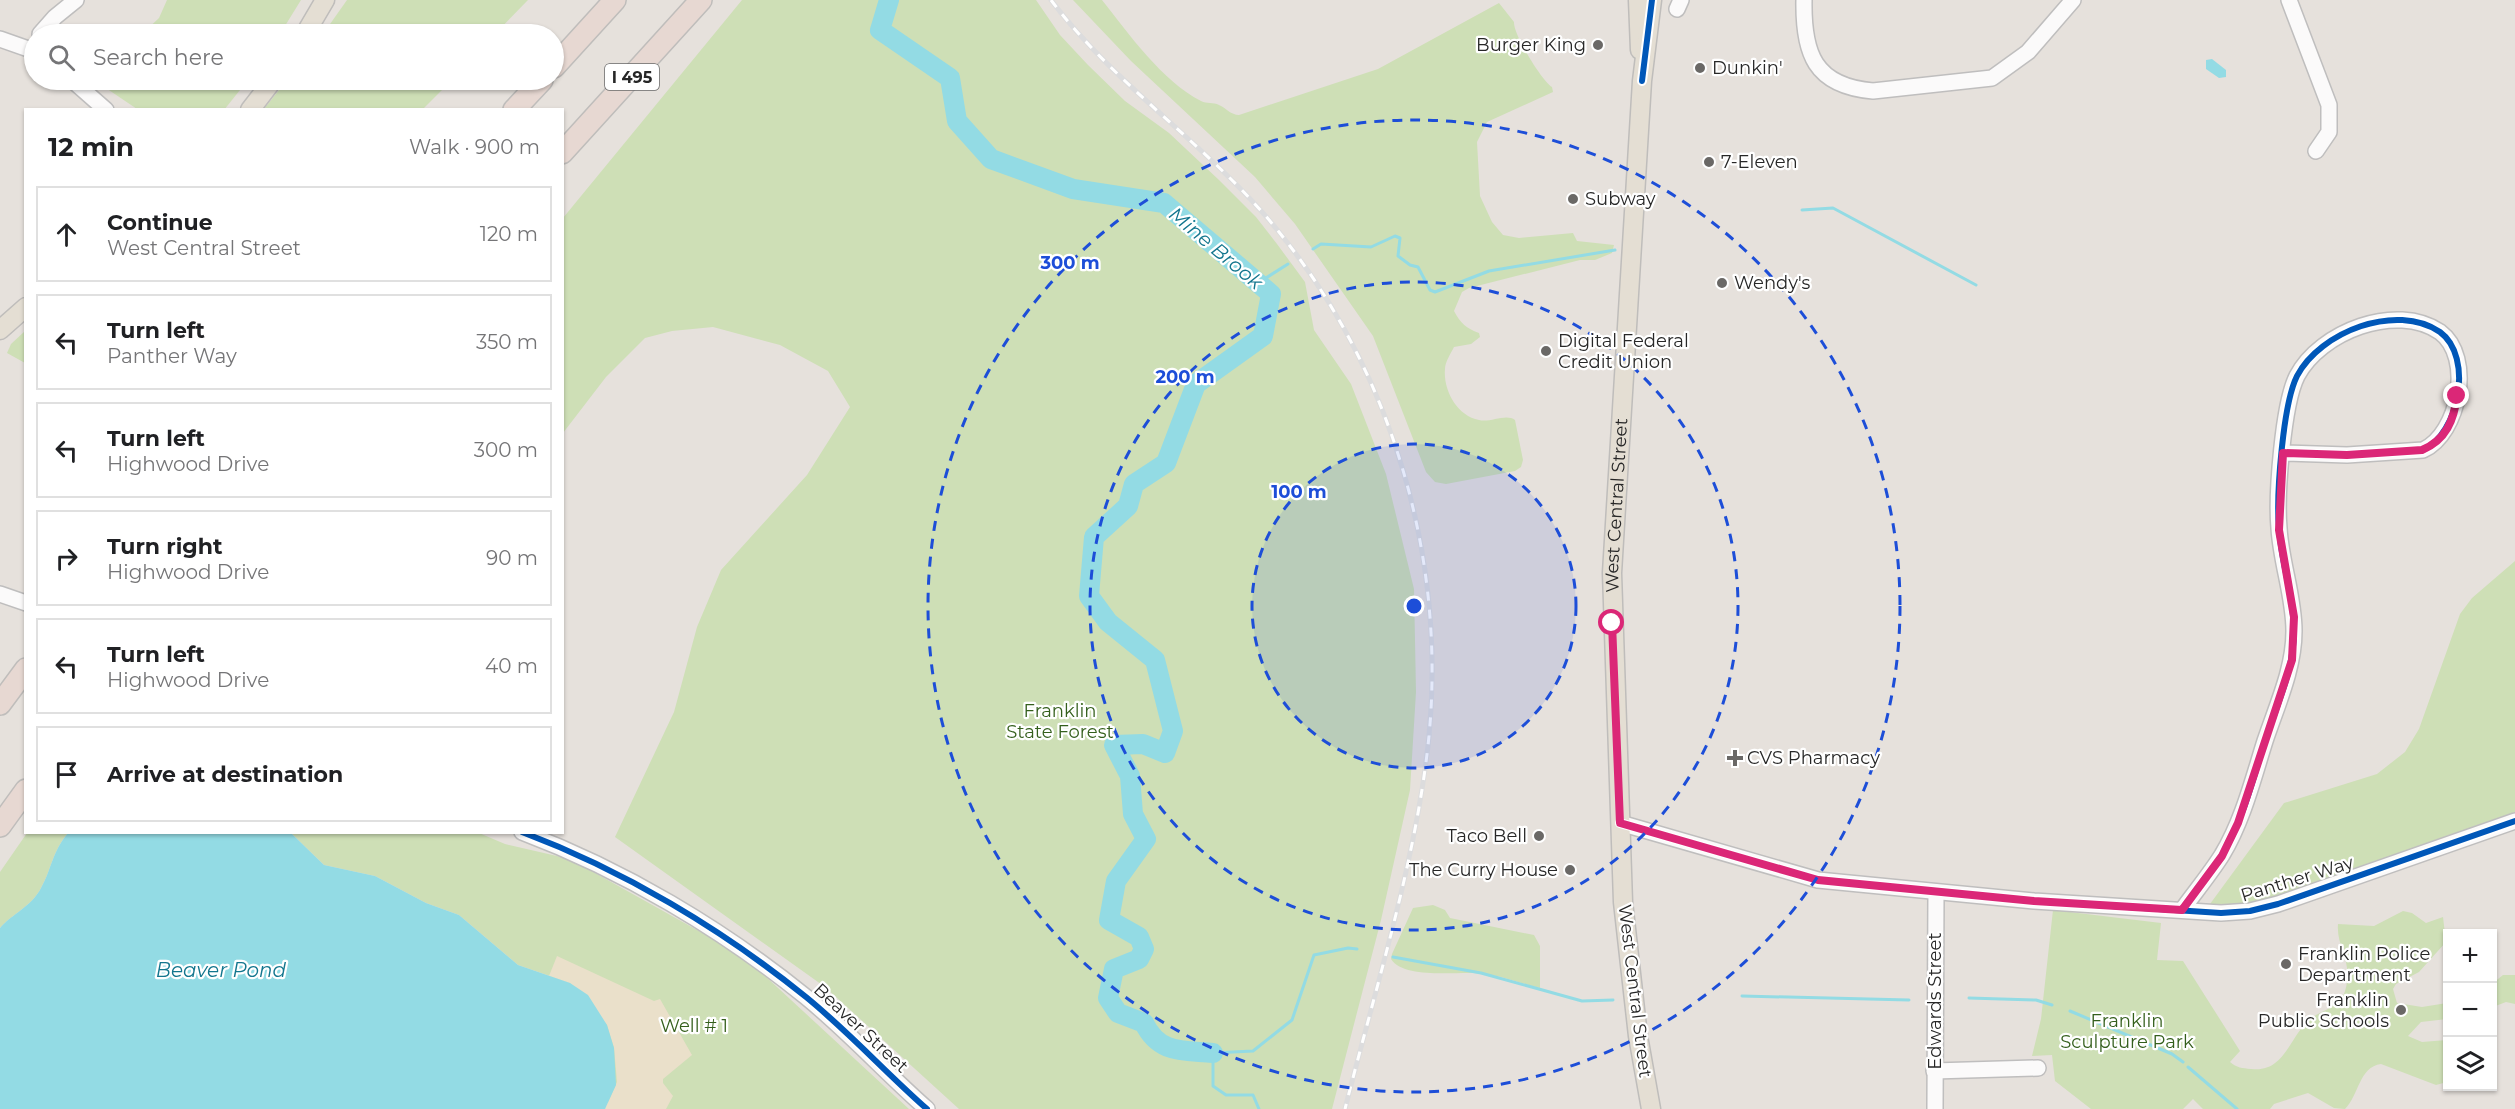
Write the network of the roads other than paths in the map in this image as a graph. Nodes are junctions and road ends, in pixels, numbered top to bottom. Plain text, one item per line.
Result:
1 (76, 0) edge
2 (325, 0) edge
3 (615, 0) edge
4 (701, 0) edge
5 (1638, 0) edge
6 (1652, 0) edge
7 (1804, 0) edge
8 (2073, 0) edge
9 (2289, 0) edge
10 (49, 24) edge
11 (311, 24) edge
12 (0, 39) edge
13 (24, 46) edge
14 (564, 56) edge
15 (1642, 81) junction
16 (83, 90) edge
17 (265, 90) edge
18 (532, 90) edge
19 (104, 108) edge
20 (252, 108) edge
21 (515, 108) edge
22 (564, 151) edge
23 (2316, 151) dead end
24 (24, 309) edge
25 (0, 330) edge
26 (2283, 453) junction
27 (0, 594) edge
28 (24, 602) edge
29 (24, 672) edge
30 (0, 704) edge
31 (24, 793) edge
32 (2515, 821) edge
33 (1620, 823) junction
34 (0, 826) edge
35 (527, 834) edge
36 (1936, 892) junction
37 (2182, 910) junction
38 (2038, 1068) dead end
39 (1934, 1071) junction
40 (927, 1109) edge
41 (1651, 1109) edge
42 (1935, 1109) edge

1 - 10 street
2 - 11 main road
3 - 14 highway
4 - 22 highway, I 495
5 - 15 main road, West Central Street
6 - 15 main road, West Central Street
7 - 8 street
9 - 23 street
12 - 13 street
15 - 33 main road, West Central Street
16 - 19 street
17 - 20 main road
18 - 21 highway
24 - 25 main road
26 - 26 street
26 - 37 street
27 - 28 street
29 - 30 highway
31 - 34 highway
32 - 37 street, Panther Way
33 - 36 street, Panther Way
33 - 41 main road, West Central Street
35 - 40 street, Beaver Street
36 - 37 street, Panther Way
36 - 39 street, Edwards Street
38 - 39 street
39 - 42 street, Edwards Street

